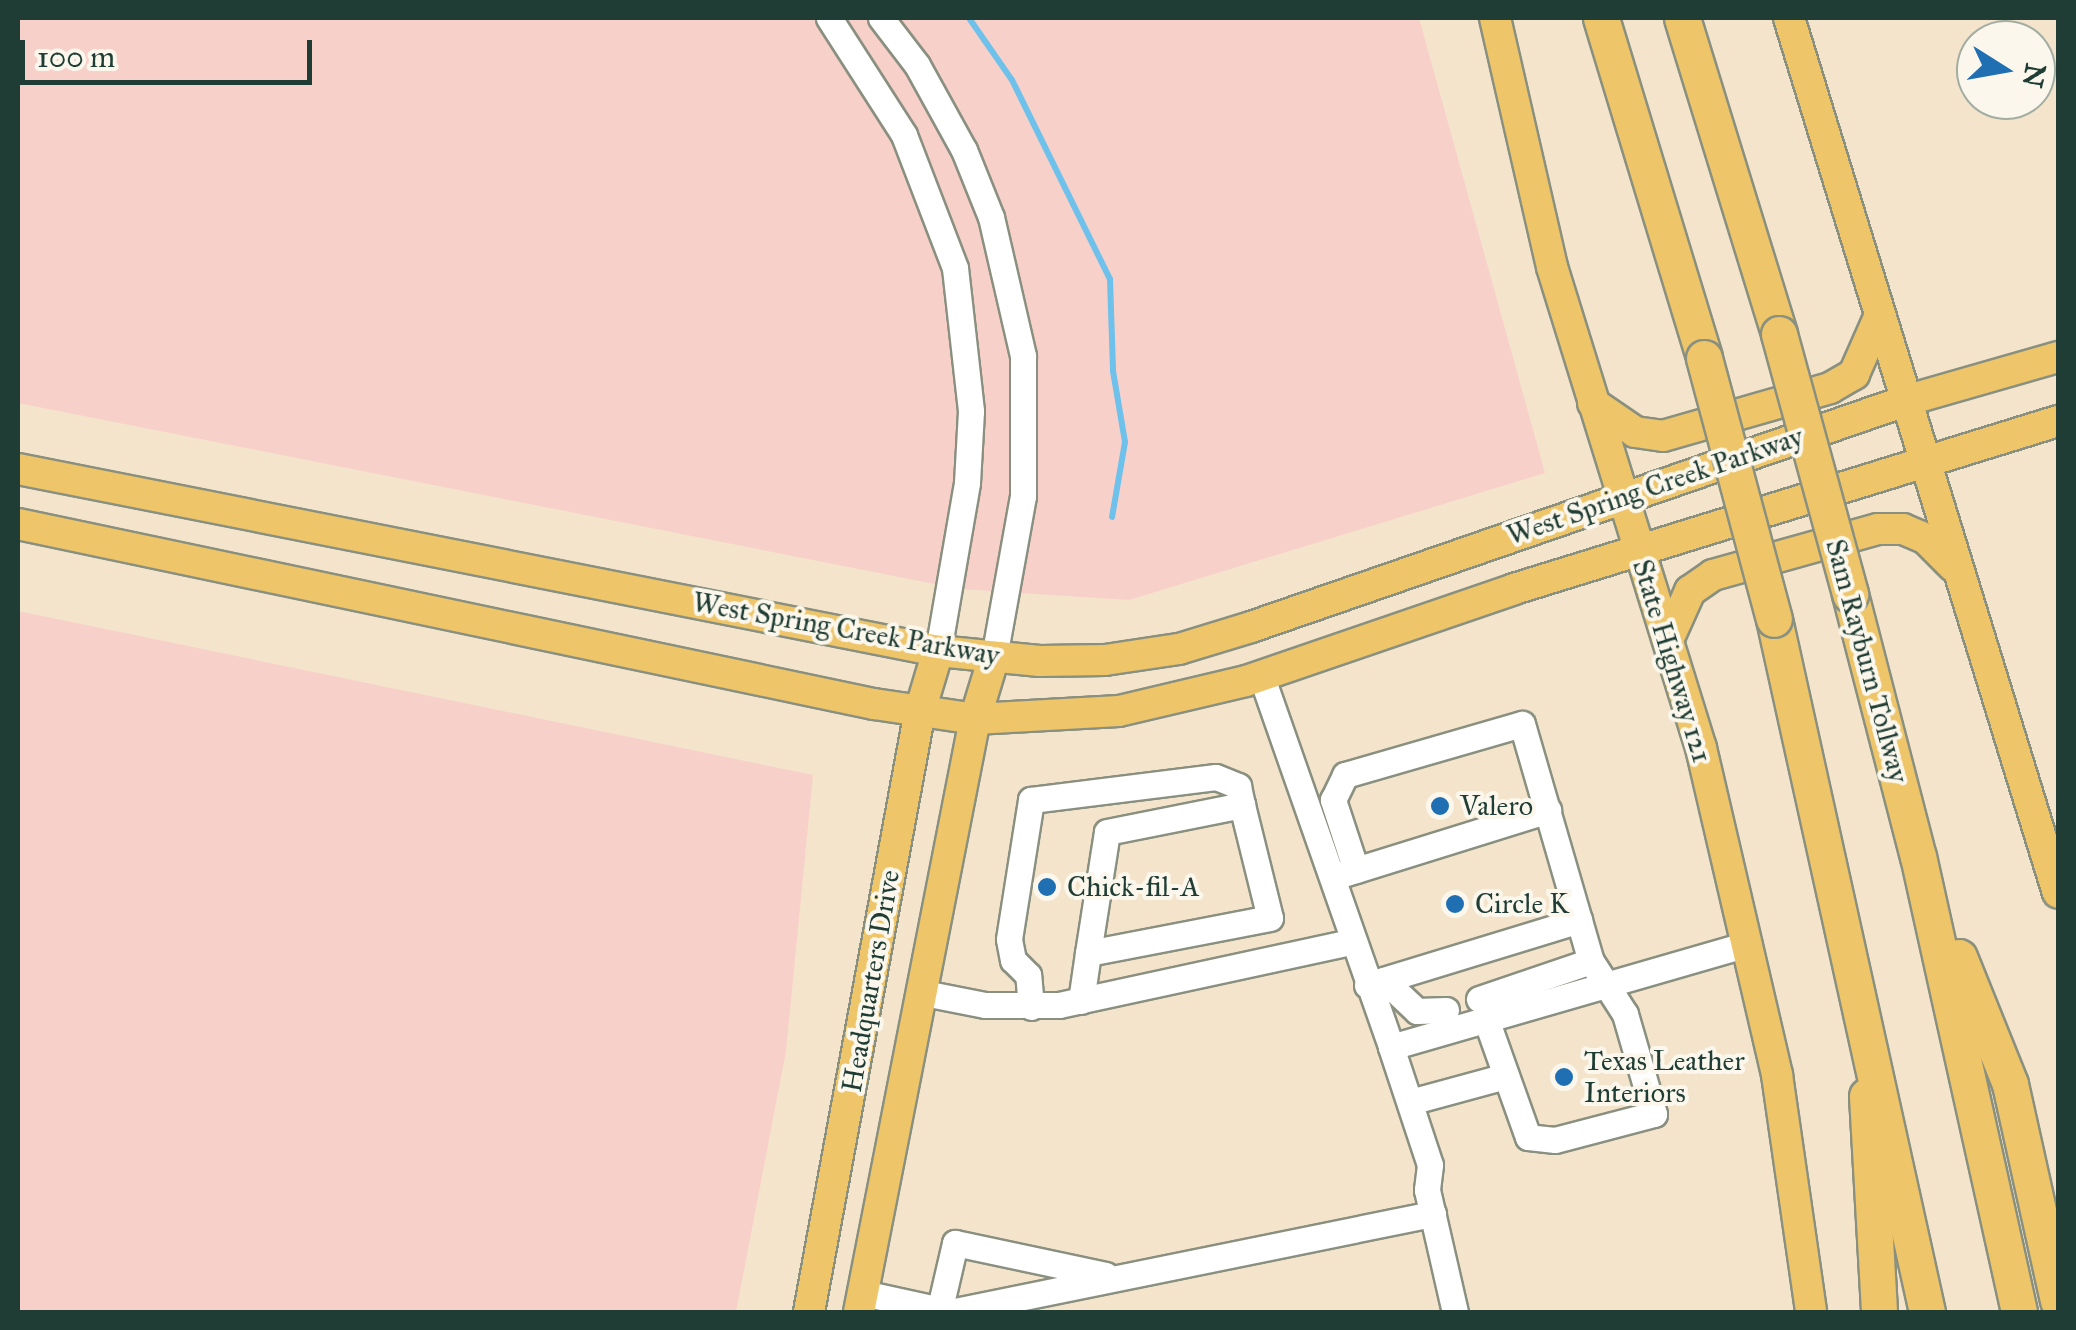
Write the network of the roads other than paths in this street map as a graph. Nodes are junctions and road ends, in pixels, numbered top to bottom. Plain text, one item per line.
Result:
1 (829, 18) edge
2 (882, 18) edge
3 (1496, 18) edge
4 (1601, 18) edge
5 (1682, 18) edge
6 (1788, 18) edge
7 (905, 49) junction
8 (868, 72) junction
9 (1880, 315) junction
10 (2058, 357) edge
11 (1908, 400) junction
12 (1593, 403) junction
13 (2058, 421) edge
14 (1927, 464) junction
15 (18, 469) edge
16 (152, 496) junction
17 (1621, 497) junction
18 (18, 524) edge
19 (134, 547) junction
20 (1638, 549) junction
21 (1956, 568) junction
22 (1668, 640) junction
23 (938, 651) junction
24 (994, 657) junction
25 (1261, 676) junction
26 (920, 711) junction
27 (975, 719) junction
28 (1242, 805) junction
29 (1548, 810) junction
30 (1918, 856) junction
31 (1356, 870) junction
32 (1328, 878) junction
33 (2058, 892) edge
34 (1270, 918) junction
35 (1579, 920) junction
36 (1350, 942) junction
37 (1748, 944) junction
38 (1088, 953) junction
39 (1281, 958) junction
40 (1597, 972) junction
41 (1375, 982) junction
42 (924, 993) junction
43 (1082, 1001) junction
44 (1032, 1006) junction
45 (1482, 1009) junction
46 (1446, 1010) dead end
47 (1866, 1010) junction
48 (1390, 1047) junction
49 (1506, 1076) junction
50 (1410, 1102) junction
51 (1433, 1214) junction
52 (1118, 1278) junction
53 (812, 1298) edge
54 (2058, 1301) edge
55 (860, 1303) edge
56 (944, 1312) edge
57 (1455, 1312) edge
58 (1810, 1312) edge
59 (1879, 1312) edge
60 (1927, 1312) edge
61 (2019, 1312) edge

1 - 8 street
2 - 7 street
3 - 12 main road, State Highway 121
4 - 47 highway, bridge
5 - 30 highway, Sam Rayburn Tollway, bridge
6 - 9 main road
7 - 8 street
7 - 24 street
8 - 23 street
9 - 11 main road
9 - 12 main road
10 - 11 main road, West Spring Creek Parkway
11 - 14 main road
11 - 17 main road, West Spring Creek Parkway
12 - 17 main road, State Highway 121
13 - 14 main road, West Spring Creek Parkway
14 - 20 main road, West Spring Creek Parkway
14 - 21 main road
15 - 16 main road, West Spring Creek Parkway
16 - 19 main road
16 - 23 main road, West Spring Creek Parkway
17 - 20 main road, State Highway 121
17 - 24 main road, West Spring Creek Parkway
18 - 19 main road, West Spring Creek Parkway
19 - 26 main road, West Spring Creek Parkway
20 - 22 main road, State Highway 121
20 - 25 main road, West Spring Creek Parkway
21 - 22 main road
21 - 33 main road
22 - 37 main road, State Highway 121
23 - 24 main road, West Spring Creek Parkway
23 - 26 main road, Headquarters Drive
24 - 27 main road, Headquarters Drive
25 - 27 main road, West Spring Creek Parkway
25 - 32 street
26 - 27 main road, West Spring Creek Parkway
26 - 53 main road, Headquarters Drive
27 - 42 main road, Headquarters Drive
28 - 34 street
28 - 38 street
28 - 44 street
29 - 31 street
29 - 31 street
29 - 35 street
30 - 54 highway
30 - 61 highway, Sam Rayburn Tollway
31 - 32 street
32 - 36 street
34 - 38 street
34 - 39 street
35 - 40 street
35 - 41 street
36 - 39 street
36 - 41 street
37 - 40 street
37 - 58 main road, State Highway 121
38 - 43 street
39 - 43 street
40 - 45 street
40 - 49 street
41 - 46 street
41 - 48 street
42 - 44 street
42 - 55 main road, Headquarters Drive
43 - 44 street
45 - 48 street
45 - 49 street
47 - 59 highway
47 - 60 highway
48 - 50 street
49 - 50 street
50 - 51 street
51 - 52 street
51 - 57 street
52 - 56 street
52 - 56 street
53 - 55 main road
55 - 56 street

